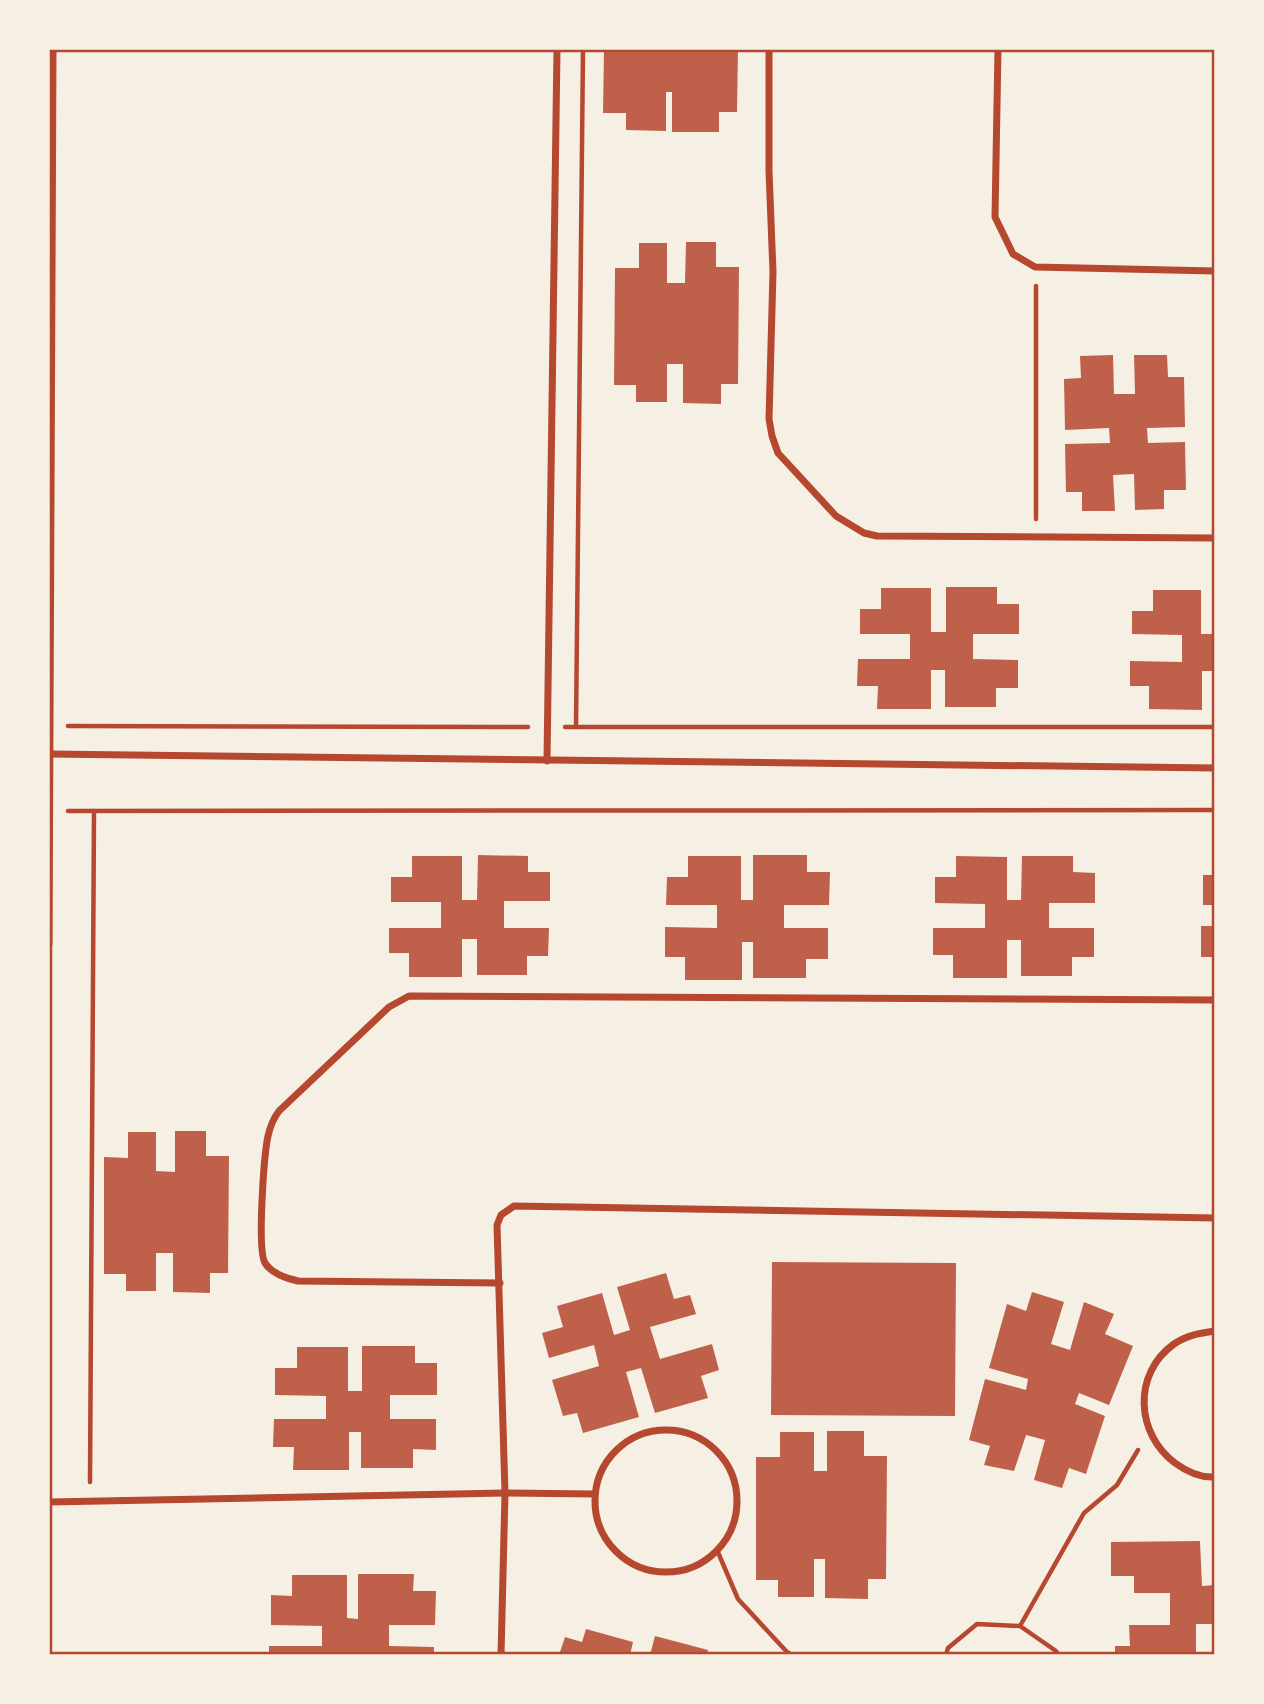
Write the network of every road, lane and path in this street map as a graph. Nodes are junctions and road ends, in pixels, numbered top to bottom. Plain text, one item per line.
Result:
1 (53, 49) edge
2 (557, 49) edge
3 (583, 49) edge
4 (769, 49) edge
5 (998, 49) edge
6 (1035, 267) junction
7 (1215, 271) edge
8 (1037, 537) junction
9 (1215, 538) edge
10 (50, 726) edge
11 (548, 727) junction
12 (576, 727) junction
13 (1215, 727) edge
14 (49, 754) edge
15 (547, 761) junction
16 (1215, 768) edge
17 (1215, 810) edge
18 (50, 811) edge
19 (94, 811) junction
20 (49, 944) edge
21 (1215, 999) edge
22 (1215, 1219) edge
23 (500, 1283) junction
24 (1215, 1331) edge
25 (1149, 1432) junction
26 (1215, 1477) edge
27 (505, 1493) junction
28 (594, 1494) junction
29 (90, 1501) junction
30 (49, 1502) edge
31 (717, 1550) junction
32 (1020, 1626) junction
33 (501, 1655) edge
34 (792, 1655) edge
35 (946, 1655) edge
36 (1058, 1655) edge

1 - 10 street
2 - 11 street
3 - 12 path
4 - 8 street
5 - 6 street
6 - 7 street
6 - 8 path
8 - 9 street
10 - 11 path
10 - 14 street
11 - 12 path
11 - 15 street
12 - 13 path
14 - 15 street
14 - 18 street
15 - 16 street
17 - 19 path
18 - 19 path
18 - 20 street
19 - 29 path
21 - 23 street
22 - 23 street
23 - 27 street
24 - 25 street
25 - 26 street
25 - 32 path
27 - 28 street
27 - 29 street
27 - 33 street
28 - 31 street
28 - 31 street
29 - 30 street
31 - 34 path
32 - 35 path
32 - 36 path

